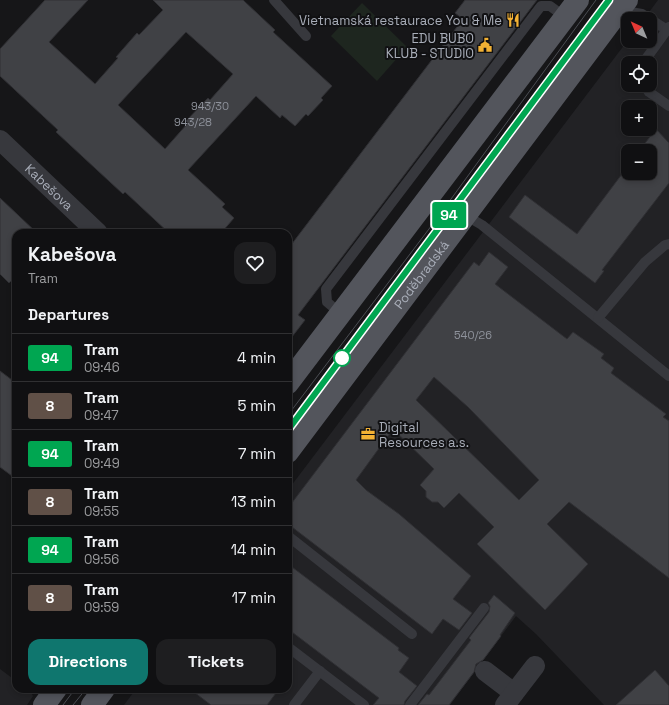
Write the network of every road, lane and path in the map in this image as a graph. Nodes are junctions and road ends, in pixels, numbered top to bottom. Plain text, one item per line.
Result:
1 (279, 2) edge
2 (623, 5) edge
3 (571, 8) edge
4 (638, 12) edge
5 (657, 23) edge
6 (668, 29) edge
7 (306, 36) dead end
8 (648, 56) edge
9 (649, 92) edge
10 (669, 106) edge
11 (0, 140) edge
12 (465, 215) junction
13 (94, 229) edge
14 (669, 244) edge
15 (598, 318) junction
16 (669, 376) edge
17 (292, 378) edge
18 (292, 447) edge
19 (292, 539) edge
20 (484, 608) dead end
21 (412, 634) dead end
22 (292, 650) edge
23 (535, 666) dead end
24 (320, 671) junction
25 (485, 671) dead end
26 (53, 693) edge
27 (101, 693) edge
28 (510, 699) edge
29 (44, 705) edge
30 (92, 705) edge
31 (294, 705) edge
32 (364, 705) edge
33 (410, 705) edge

1 - 7 lane
2 - 4 lane
2 - 12 main road, Poděbradská
3 - 17 main road
5 - 6 lane
6 - 8 lane
9 - 10 lane
11 - 13 street, Kabešova
12 - 15 lane
12 - 18 main road, Poděbradská
14 - 15 lane
15 - 16 lane
19 - 21 lane
20 - 33 lane
22 - 24 lane
23 - 28 street
24 - 31 lane
24 - 32 lane
25 - 28 street
26 - 29 main road
27 - 30 main road

